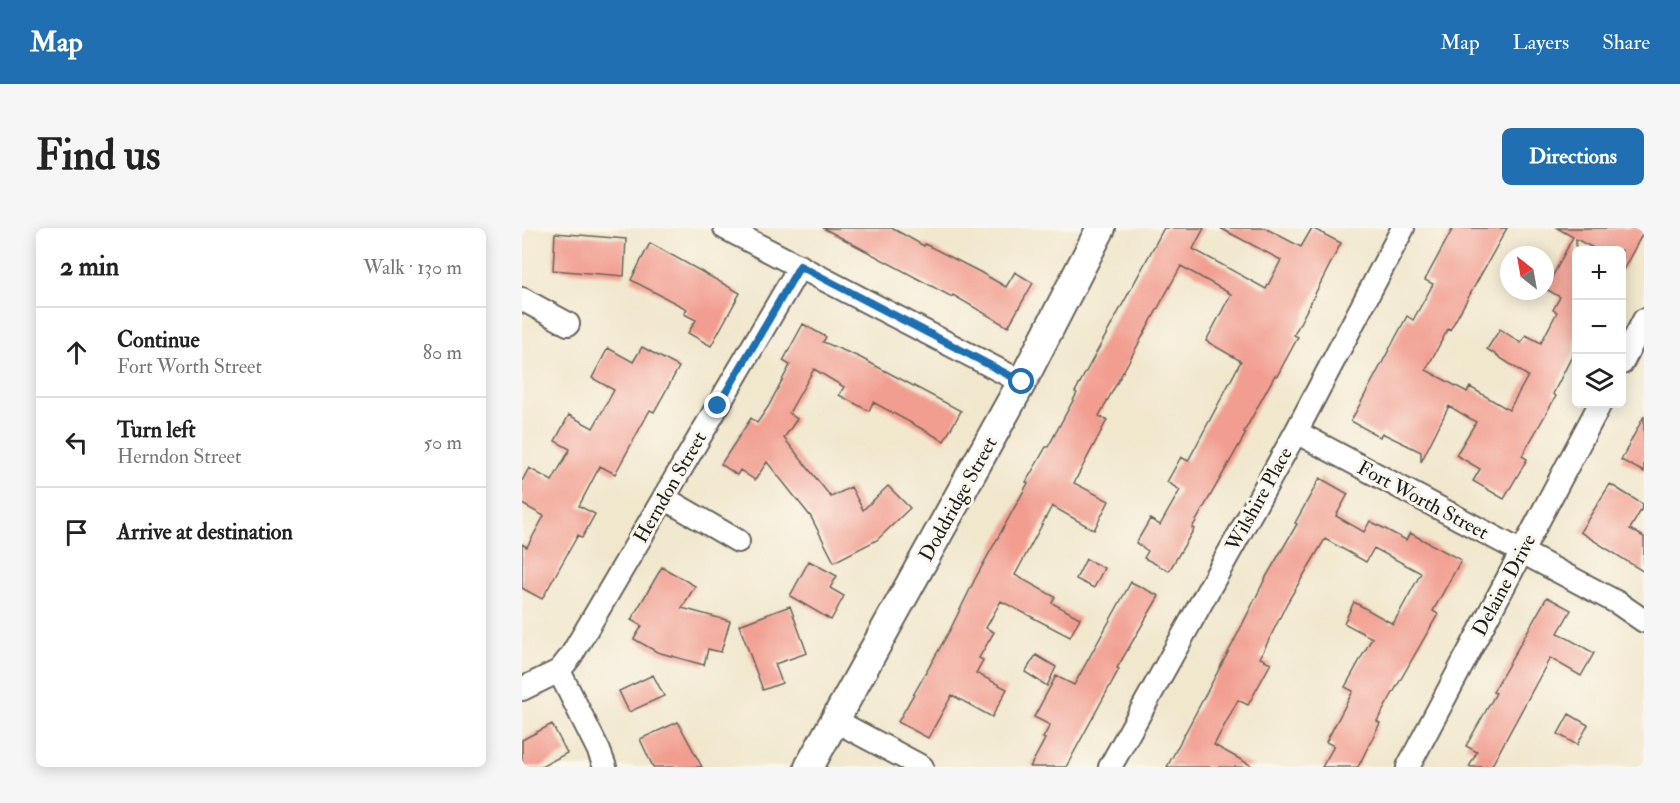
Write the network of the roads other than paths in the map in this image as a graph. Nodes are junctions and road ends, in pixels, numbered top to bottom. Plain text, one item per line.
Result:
1 (725, 228) edge
2 (1101, 228) edge
3 (1403, 228) edge
4 (800, 266) junction
5 (522, 299) edge
6 (1644, 320) edge
7 (568, 324) dead end
8 (1626, 355) edge
9 (1022, 382) junction
10 (1598, 408) edge
11 (1296, 432) junction
12 (664, 498) junction
13 (738, 541) dead end
14 (1521, 553) junction
15 (1644, 621) edge
16 (559, 671) junction
17 (522, 689) edge
18 (837, 721) junction
19 (605, 767) edge
20 (809, 767) edge
21 (922, 767) edge
22 (1110, 767) edge
23 (1408, 767) edge

1 - 4 street
2 - 9 main road, Doddridge Street
3 - 11 street, Wilshire Place
4 - 9 street
4 - 12 street, Herndon Street
5 - 7 street
6 - 8 street
9 - 18 main road, Doddridge Street
10 - 14 street, Delaine Drive
11 - 14 street, Fort Worth Street
11 - 22 street, Wilshire Place
12 - 13 street
12 - 16 street, Herndon Street
14 - 15 street, Fort Worth Street
14 - 23 street, Delaine Drive
16 - 17 street, Herndon Street
16 - 19 street
18 - 20 main road, Doddridge Street
18 - 21 street

